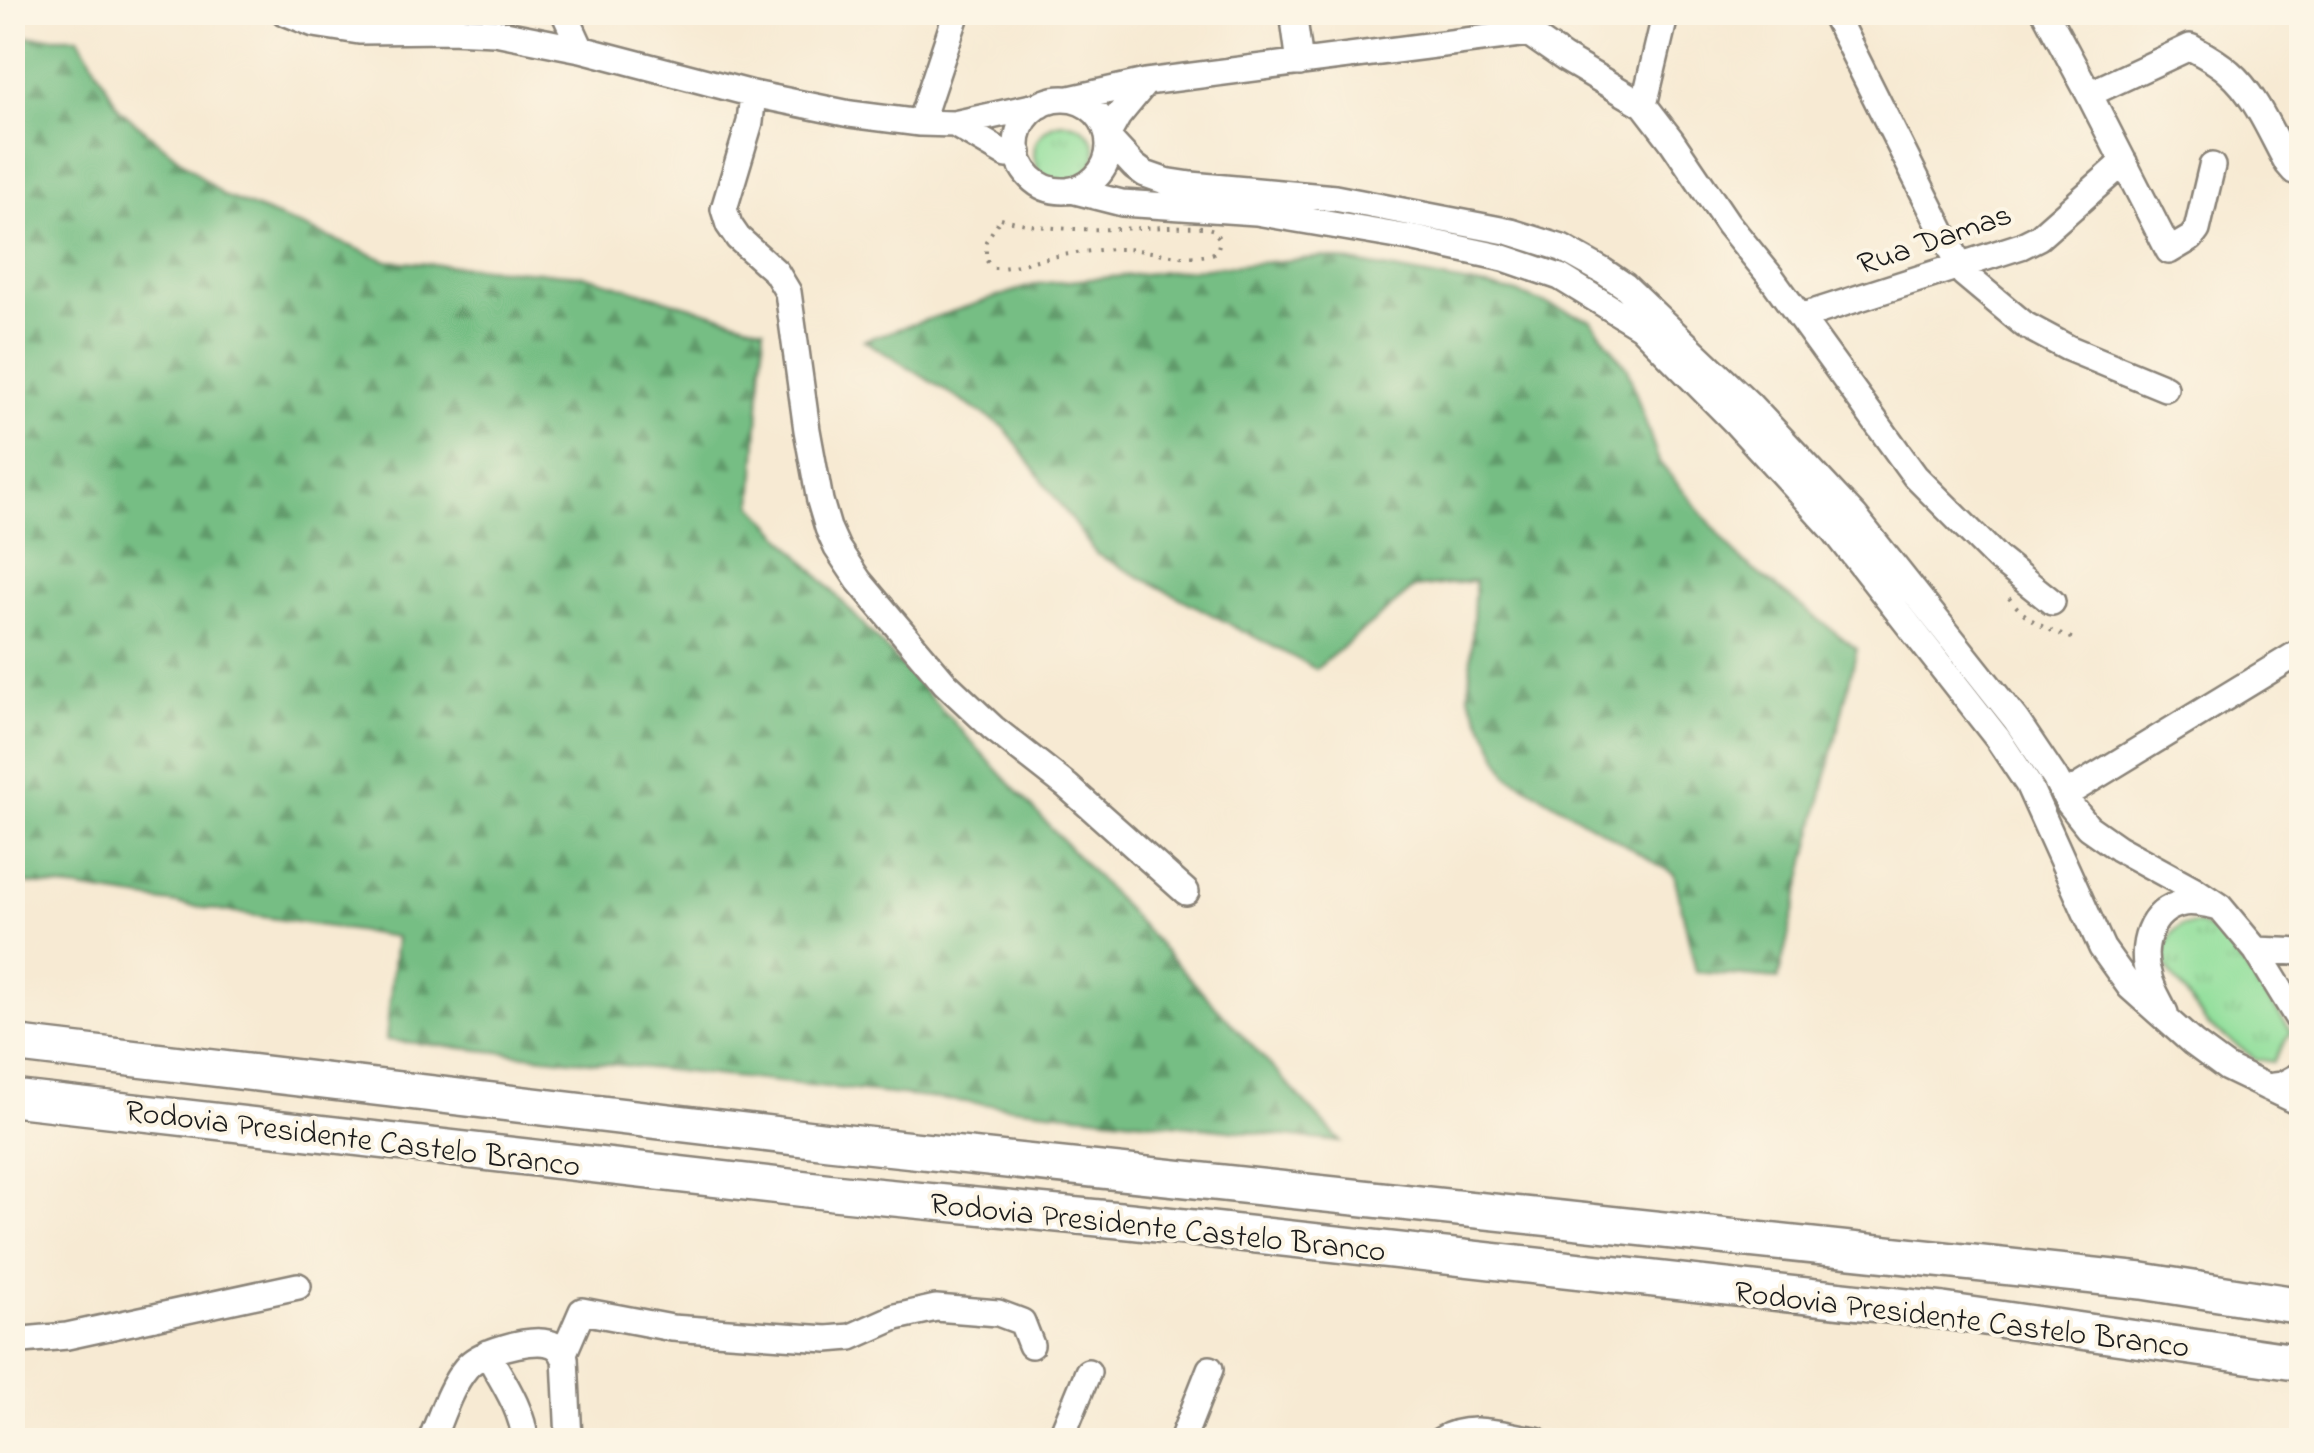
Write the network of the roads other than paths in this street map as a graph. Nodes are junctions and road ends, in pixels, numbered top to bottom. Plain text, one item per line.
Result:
1 (284, 12) edge
2 (564, 12) edge
3 (958, 12) edge
4 (1293, 12) edge
5 (1666, 12) edge
6 (1833, 12) edge
7 (2045, 12) edge
8 (1527, 23) edge
9 (581, 50) junction
10 (1300, 63) junction
11 (1146, 82) junction
12 (753, 94) junction
13 (2089, 94) junction
14 (1070, 99) junction
15 (1041, 104) junction
16 (1644, 106) junction
17 (920, 123) junction
18 (954, 124) junction
19 (1109, 137) junction
20 (1019, 153) junction
21 (2124, 162) junction
22 (2212, 166) dead end
23 (2295, 169) edge
24 (1071, 190) junction
25 (1960, 266) junction
26 (1800, 317) junction
27 (2165, 388) dead end
28 (2052, 602) dead end
29 (2300, 652) edge
30 (2065, 795) junction
31 (1186, 892) dead end
32 (2220, 907) junction
33 (2256, 950) junction
34 (2302, 952) edge
35 (2169, 1021) junction
36 (2302, 1025) edge
37 (12, 1044) edge
38 (2302, 1074) edge
39 (2266, 1087) junction
40 (12, 1098) edge
41 (2302, 1104) edge
42 (298, 1286) dead end
43 (2300, 1305) edge
44 (12, 1341) edge
45 (1032, 1345) dead end
46 (488, 1353) junction
47 (563, 1355) junction
48 (2302, 1363) edge
49 (1210, 1368) dead end
50 (1088, 1372) dead end
51 (430, 1440) edge
52 (525, 1440) edge
53 (570, 1440) edge
54 (1060, 1440) edge
55 (1182, 1440) edge
56 (1441, 1440) edge
57 (1536, 1440) edge

1 - 9 street
2 - 9 street
3 - 17 street
4 - 10 street
5 - 16 street
6 - 25 street
7 - 13 street
8 - 10 street
8 - 16 street
9 - 12 street
10 - 11 street
11 - 14 street
11 - 19 street
12 - 17 street
12 - 31 street
13 - 21 street
13 - 23 street
14 - 15 street
14 - 19 street
15 - 18 street
15 - 20 street
16 - 26 street
17 - 18 street
18 - 20 street
19 - 24 street
19 - 30 street
20 - 24 street
21 - 22 street
21 - 25 street, Rua Damas
24 - 35 street
25 - 26 street, Rua Damas
25 - 27 street
26 - 28 street
29 - 30 street
30 - 32 street
32 - 33 street
32 - 35 street
33 - 34 street
33 - 36 street
35 - 39 street
37 - 43 highway, Rodovia Presidente Castelo Branco
38 - 39 street
39 - 41 street
40 - 48 highway, Rodovia Presidente Castelo Branco
42 - 44 street
45 - 47 street
46 - 47 street
46 - 51 street
46 - 52 street
47 - 53 street
49 - 55 street
50 - 54 street
56 - 57 street

